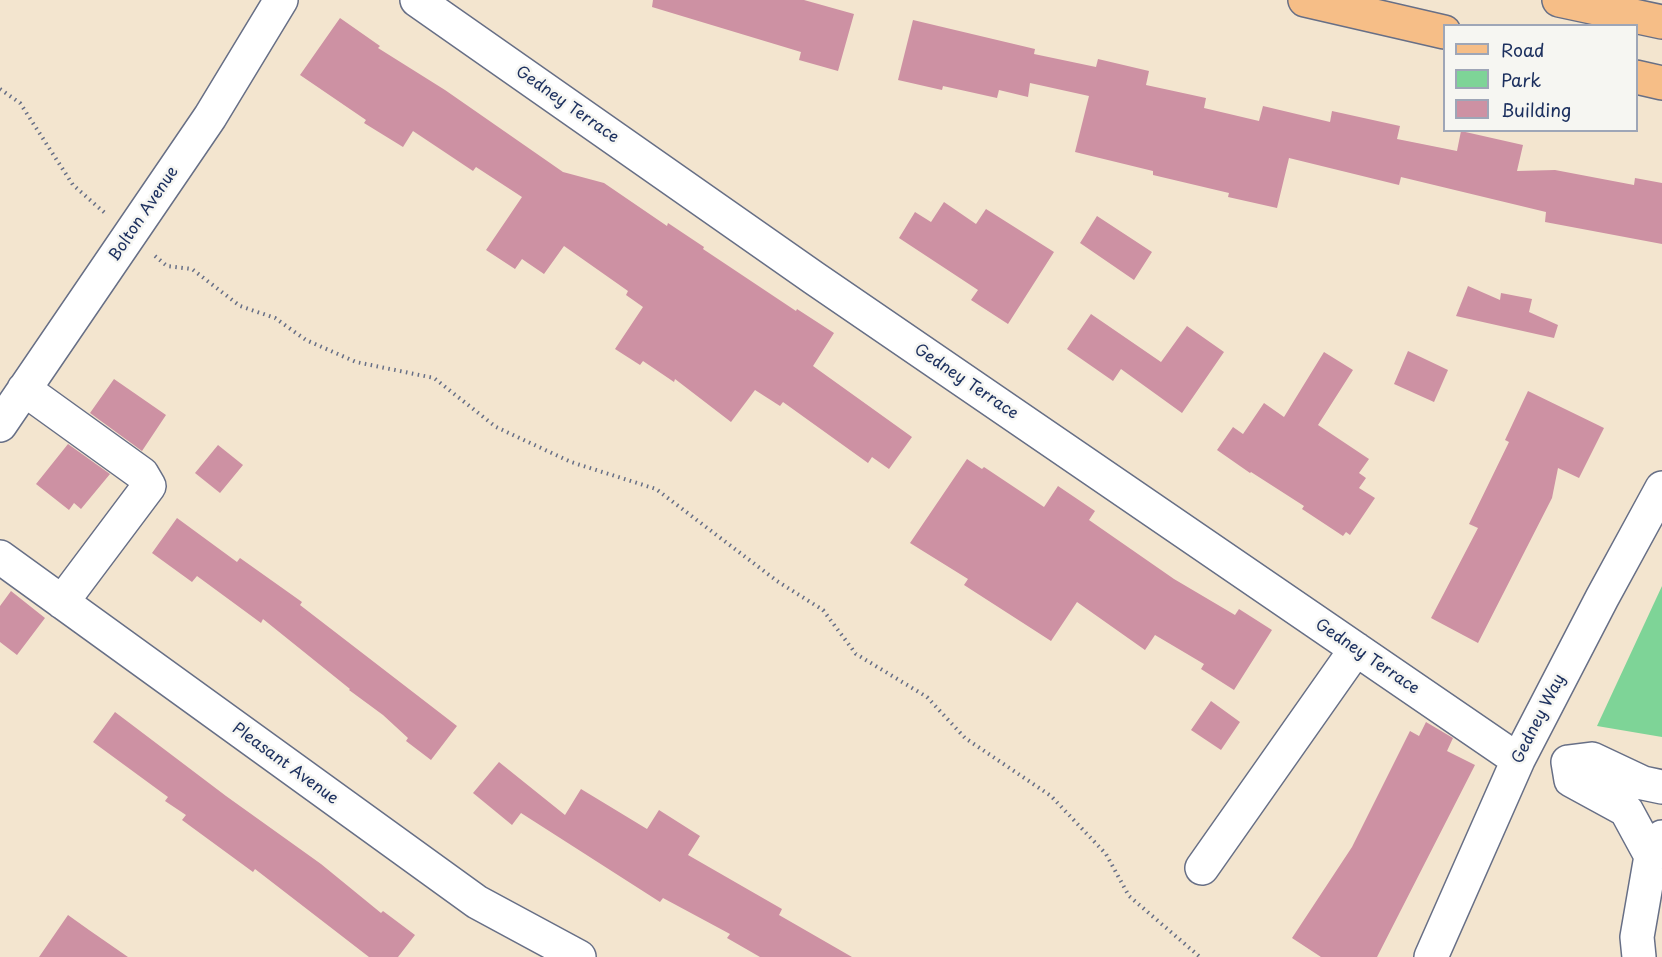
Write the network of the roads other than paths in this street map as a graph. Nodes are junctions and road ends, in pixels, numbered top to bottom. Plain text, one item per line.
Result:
1 (281, 0) edge
2 (417, 0) edge
3 (1305, 0) edge
4 (1559, 0) edge
5 (1662, 22) edge
6 (1443, 32) edge
7 (1638, 77) edge
8 (1662, 83) edge
9 (24, 389) junction
10 (0, 425) edge
11 (1662, 488) edge
12 (0, 557) edge
13 (62, 602) junction
14 (1356, 649) junction
15 (1523, 750) junction
16 (1568, 762) junction
17 (1662, 787) edge
18 (1657, 847) edge
19 (1202, 868) dead end
20 (579, 957) edge
21 (1431, 957) edge
22 (1639, 957) edge

1 - 9 street, Bolton Avenue
2 - 14 street, Gedney Terrace
3 - 6 main road
4 - 5 main road
7 - 8 main road
9 - 10 street, Bolton Avenue
9 - 13 street
11 - 15 street, Gedney Way
12 - 13 street, Pleasant Avenue
13 - 20 street, Pleasant Avenue
14 - 15 street, Gedney Terrace
14 - 19 street
15 - 16 street, Gedney Terrace
15 - 21 street, Gedney Way
16 - 17 street
16 - 18 street
18 - 22 street

